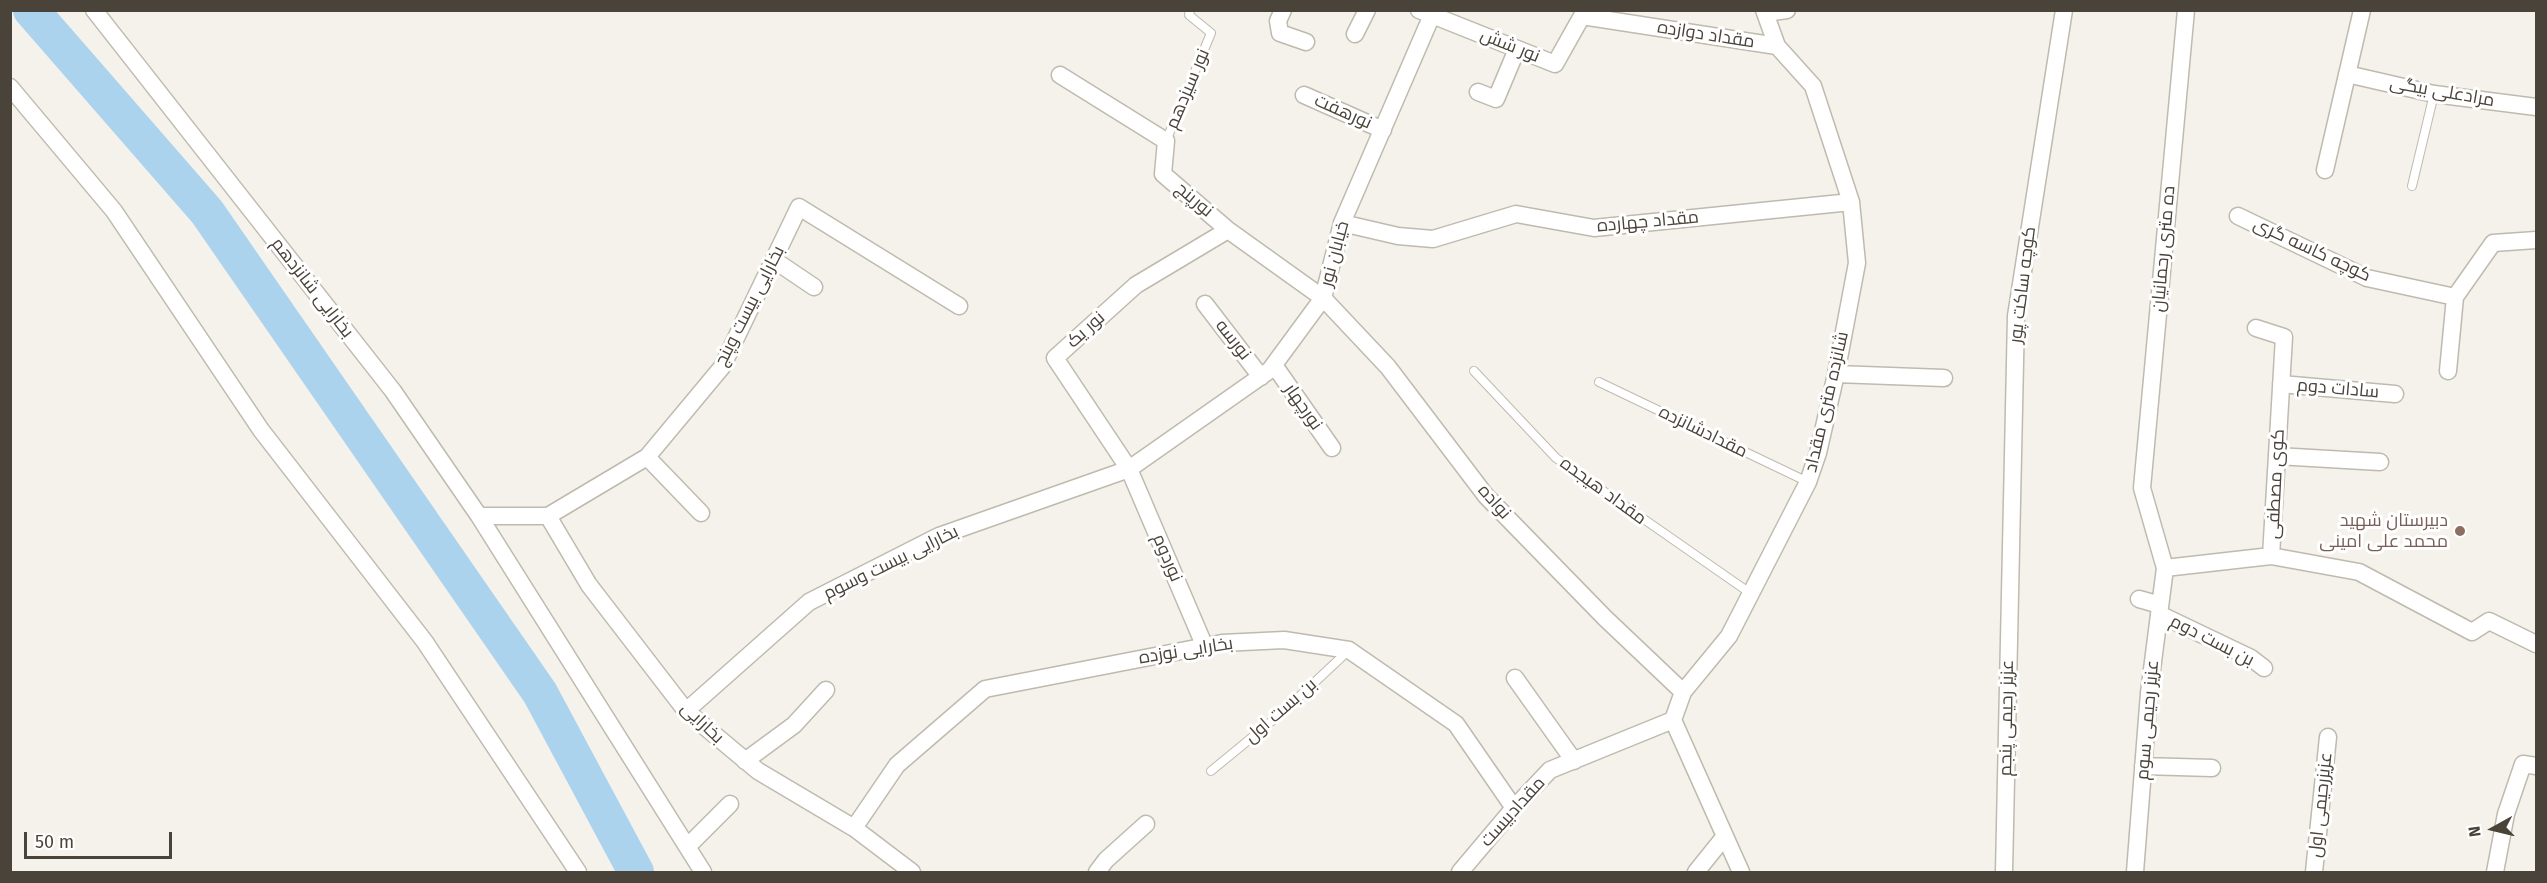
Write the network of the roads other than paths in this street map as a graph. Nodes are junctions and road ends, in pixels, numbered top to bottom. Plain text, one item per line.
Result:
1 (94, 10) edge
2 (1190, 10) edge
3 (1283, 10) edge
4 (1367, 10) edge
5 (1787, 10) edge
6 (2064, 10) edge
7 (2186, 10) edge
8 (2362, 10) edge
9 (1428, 12) edge
10 (1765, 12) edge
11 (1355, 34) dead end
12 (1306, 42) dead end
13 (1777, 46) junction
14 (1517, 49) junction
15 (1555, 64) joint
16 (2347, 74) junction
17 (1060, 75) dead end
18 (10, 87) edge
19 (1478, 92) dead end
20 (2434, 94) junction
21 (1304, 95) dead end
22 (2536, 107) edge
23 (1383, 130) junction
24 (1166, 141) junction
25 (2325, 170) dead end
26 (2412, 186) dead end
27 (1851, 202) junction
28 (2238, 216) dead end
29 (1342, 222) junction
30 (1228, 230) junction
31 (2536, 240) edge
32 (774, 260) junction
33 (814, 287) dead end
34 (2455, 297) junction
35 (1323, 298) junction
36 (1205, 304) dead end
37 (960, 306) dead end
38 (2256, 327) dead end
39 (1268, 371) junction
40 (1474, 371) dead end
41 (2448, 371) dead end
42 (1836, 374) junction
43 (1944, 378) dead end
44 (1599, 382) dead end
45 (2281, 384) junction
46 (2395, 394) dead end
47 (1332, 448) dead end
48 (2277, 456) junction
49 (647, 457) junction
50 (2380, 462) dead end
51 (1129, 469) junction
52 (1808, 482) junction
53 (701, 513) dead end
54 (479, 516) junction
55 (548, 516) junction
56 (2271, 556) junction
57 (2010, 563) joint
58 (2165, 568) junction
59 (1750, 593) junction
60 (2139, 599) dead end
61 (2160, 610) junction
62 (2536, 644) edge
63 (1205, 647) junction
64 (1349, 650) junction
65 (2264, 668) dead end
66 (1515, 678) dead end
67 (826, 690) dead end
68 (1683, 692) junction
69 (686, 711) junction
70 (1673, 720) junction
71 (2328, 737) dead end
72 (1574, 760) junction
73 (745, 761) junction
74 (2143, 766) junction
75 (2536, 766) edge
76 (2212, 768) dead end
77 (1211, 771) dead end
78 (730, 804) dead end
79 (1514, 808) junction
80 (1146, 824) dead end
81 (854, 828) junction
82 (1725, 836) junction
83 (688, 846) junction
84 (578, 873) edge
85 (703, 873) edge
86 (912, 873) edge
87 (1097, 873) edge
88 (1460, 873) edge
89 (1696, 873) edge
90 (1742, 873) edge
91 (2004, 873) edge
92 (2135, 873) edge
93 (2314, 873) edge
94 (2495, 873) edge

1 - 54 street, بخارایی شانزدهم
2 - 24 lane, نور سیزدهم
3 - 12 street
4 - 11 street
5 - 10 street
6 - 57 street, کوچه ساکت پور
7 - 58 street, ده متری رحمانیان
8 - 16 street
9 - 14 street, نور شش
9 - 23 street, خیابان نور
10 - 13 street, شانزده متری مقداد
13 - 15 street, مقداد دوازده
13 - 27 street, شانزده متری مقداد
14 - 15 street, نور شش
14 - 19 street
16 - 20 street, مرادعلی بیگی
16 - 25 street
17 - 24 street
18 - 84 street
20 - 22 street, مرادعلی بیگی
20 - 26 lane
21 - 23 street, نورهفت
23 - 29 street, خیابان نور
24 - 30 street, نورپنج
27 - 29 street, مقداد چهارده
27 - 42 street, شانزده متری مقداد
28 - 34 street, کوچه کاسه گری
29 - 35 street, خیابان نور
30 - 35 street, نورپنج
30 - 51 street, نور یک
31 - 34 street
32 - 33 street
32 - 37 street, بخارایی بیست وپنج
32 - 49 street, بخارایی بیست وپنج
34 - 41 street
35 - 39 street, خیابان نور
35 - 68 street, نواده
36 - 39 street, نورسه
38 - 45 street, کوی مصطفی
39 - 47 street, نورچهار
39 - 51 street, خیابان نور
40 - 59 lane, مقداد هیجده
42 - 43 street
42 - 52 street, شانزده متری مقداد
44 - 52 lane, مقدادشانزده
45 - 46 street, سادات دوم
45 - 48 street, کوی مصطفی
48 - 50 street
48 - 56 street, کوی مصطفی
49 - 53 street
49 - 55 street, بخارایی بیست وپنج
51 - 63 street, نوردوم
51 - 69 street, بخارایی بیست وسوم
52 - 59 street, شانزده متری مقداد
54 - 55 street
54 - 83 street, بخارایی شانزدهم
55 - 69 street, بخارایی
56 - 58 street
56 - 62 street, کوی مصطفی
57 - 91 street, عزیز رحیمی پنجم
58 - 61 street, عزیز رحیمی سوم
59 - 68 street, شانزده متری مقداد
60 - 61 street, بن بست دوم
61 - 65 street, بن بست دوم
61 - 74 street, عزیز رحیمی سوم
63 - 64 street, بخارایی نوزده
63 - 81 street, بخارایی نوزده
64 - 77 lane, بن بست اول
64 - 79 street, بخارایی نوزده
66 - 72 street
67 - 73 street
68 - 70 street, شانزده متری مقداد
69 - 73 street, بخارایی
70 - 72 street, مقدادبیست
70 - 82 street
71 - 93 street, عزیزرحیمی اول
72 - 79 street, مقدادبیست
73 - 81 street, بخارایی
74 - 76 street
74 - 92 street, عزیز رحیمی سوم
75 - 94 street
78 - 83 street
79 - 88 street, مقدادبیست
80 - 87 street
81 - 86 street, بخارایی
82 - 89 street
82 - 90 street
83 - 85 street, بخارایی شانزدهم

